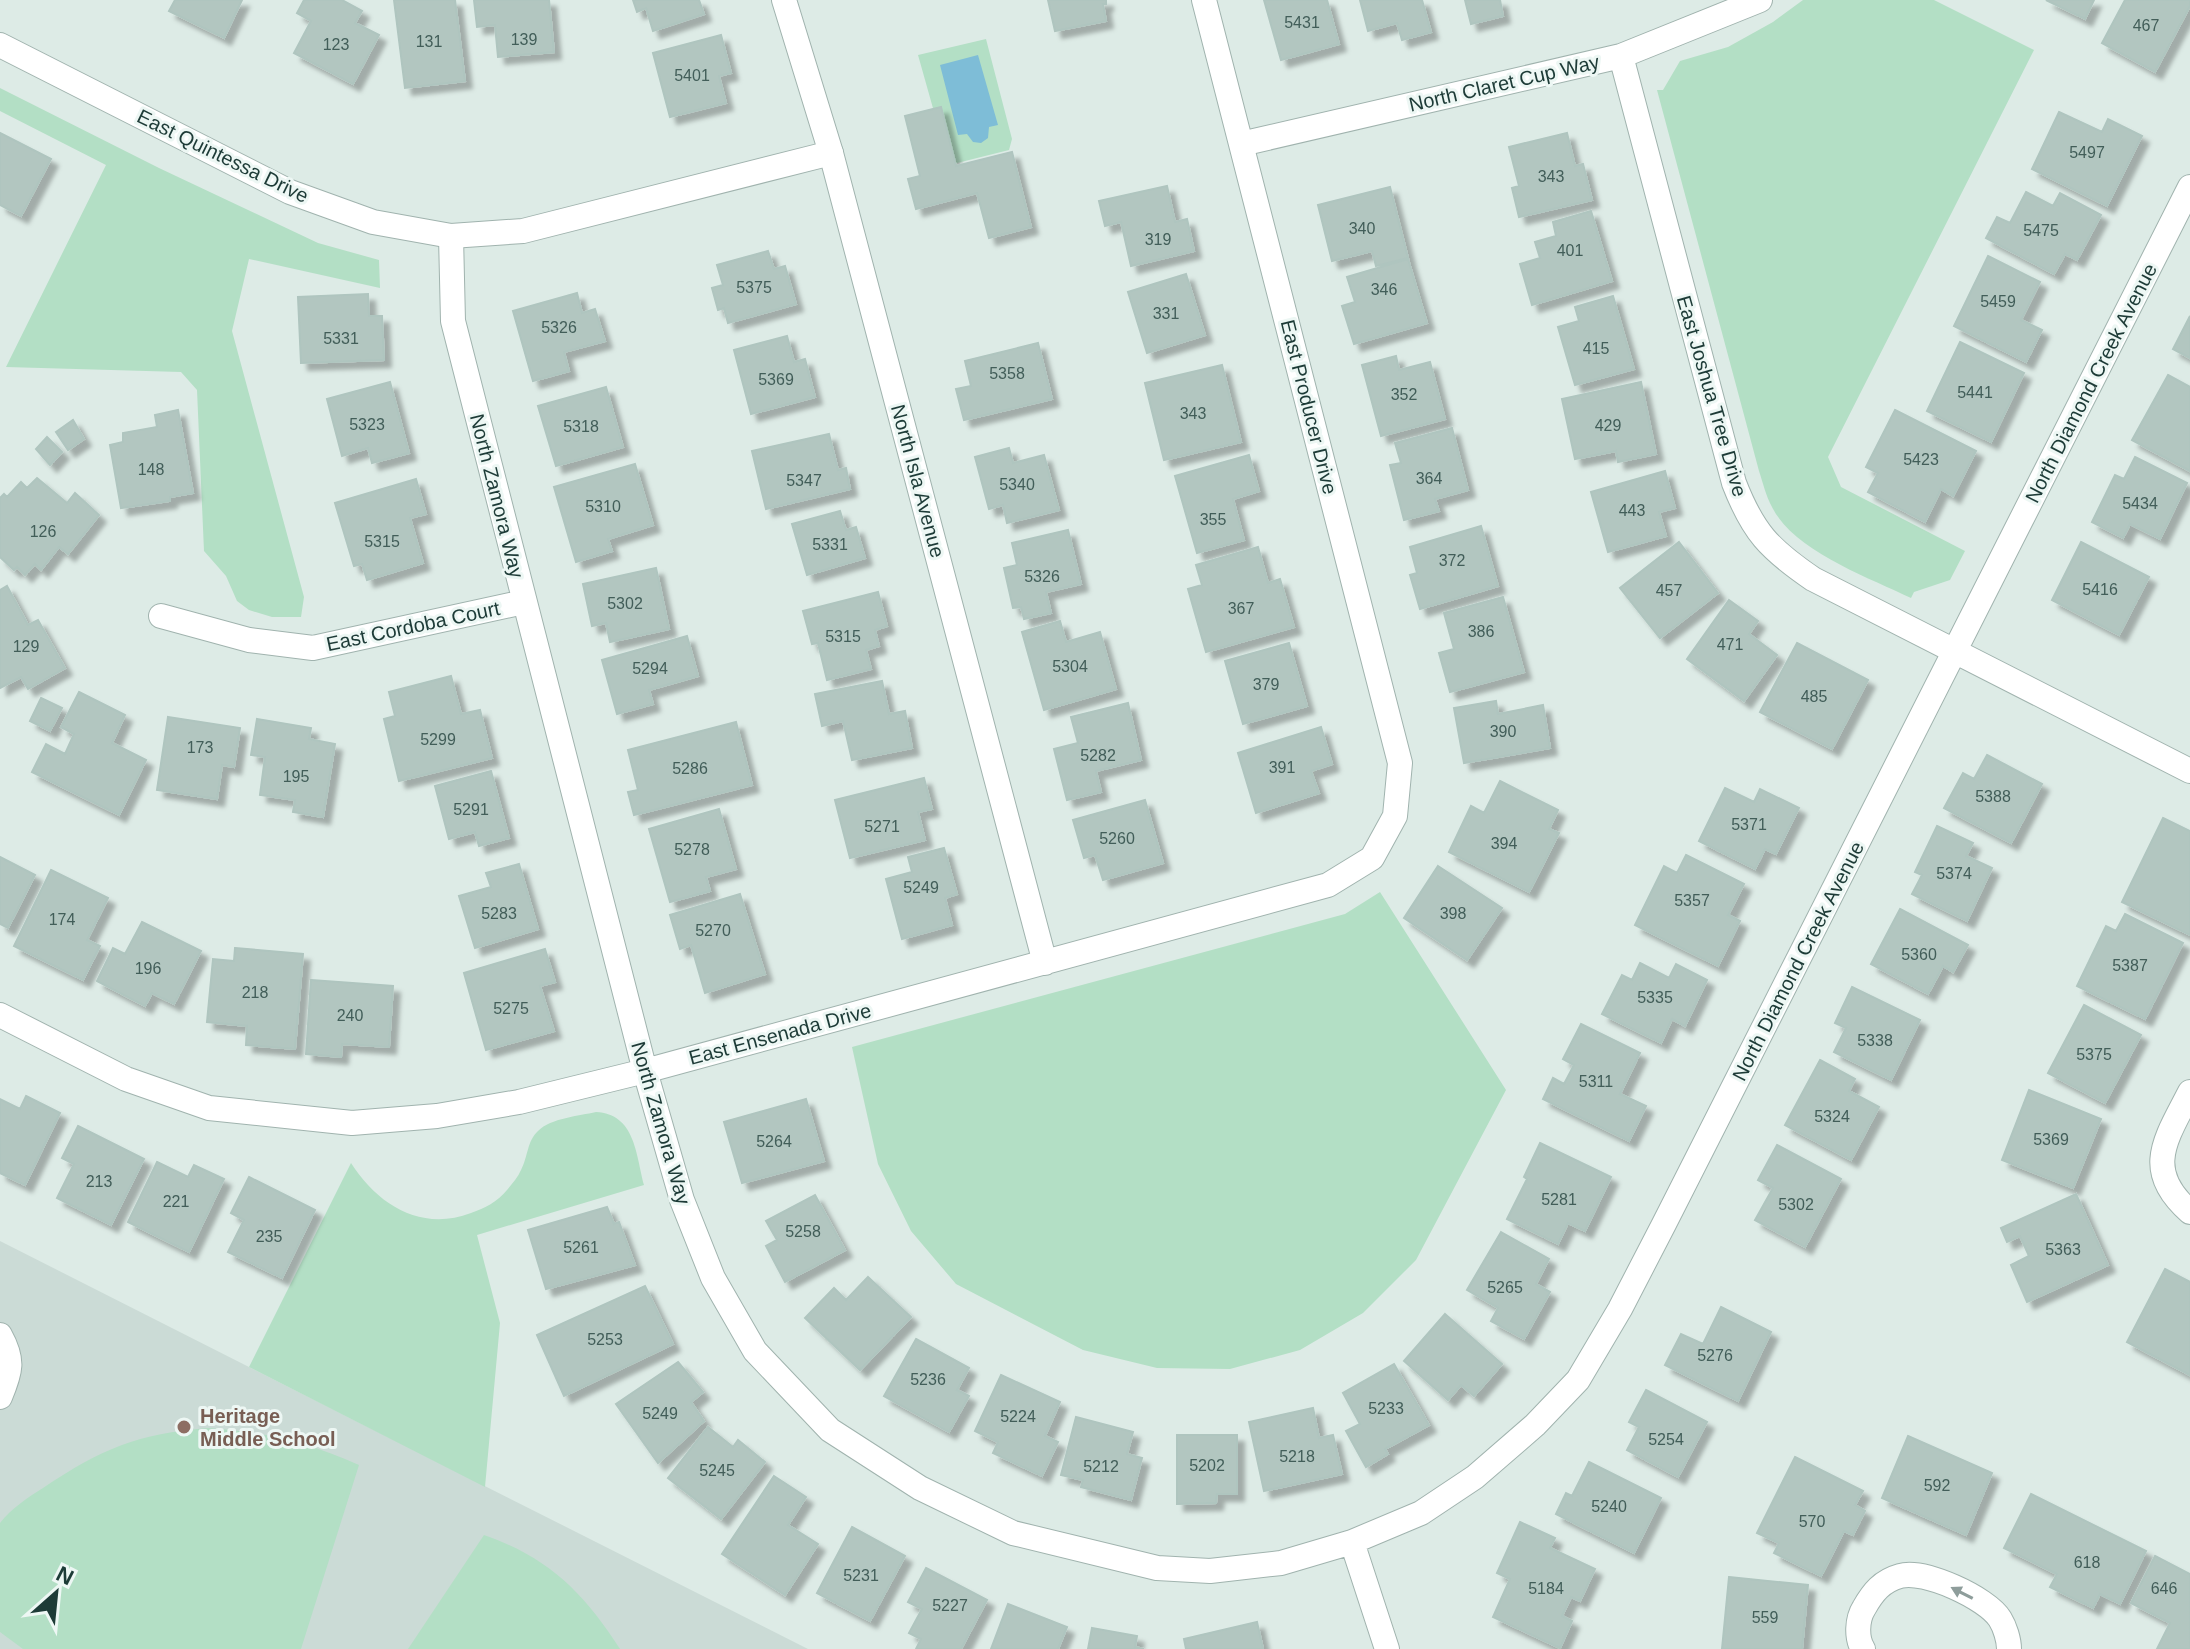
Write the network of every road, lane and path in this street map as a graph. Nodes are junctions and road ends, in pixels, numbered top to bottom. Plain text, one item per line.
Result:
1 (784, 0) edge
2 (1204, 0) edge
3 (1760, 0) edge
4 (0, 45) edge
5 (1621, 56) junction
6 (1241, 144) junction
7 (831, 153) junction
8 (2190, 187) edge
9 (451, 236) junction
10 (524, 602) junction
11 (161, 616) dead end
12 (1956, 651) junction
13 (2190, 771) edge
14 (1395, 816) joint
15 (1045, 963) junction
16 (0, 1015) edge
17 (645, 1071) junction
18 (2190, 1092) edge
19 (2190, 1212) edge
20 (0, 1335) edge
21 (0, 1397) edge
22 (1352, 1542) junction
23 (1387, 1649) edge
24 (1863, 1649) edge
25 (2009, 1649) edge

1 - 7 street, North Isla Avenue
2 - 6 street, East Producer Drive
3 - 5 street, North Claret Cup Way
4 - 9 street, East Quintessa Drive
5 - 6 street, North Claret Cup Way
5 - 12 street, East Joshua Tree Drive
6 - 14 street, East Producer Drive
7 - 9 street, East Quintessa Drive
7 - 15 street, North Isla Avenue
8 - 12 street, North Diamond Creek Avenue
9 - 10 street, North Zamora Way
10 - 11 street, East Cordoba Court
10 - 17 street, North Zamora Way
12 - 13 street, East Joshua Tree Drive
12 - 22 street, North Diamond Creek Avenue
14 - 15 street, East Ensenada Drive
15 - 17 street, East Ensenada Drive
16 - 17 street, East Ensenada Drive
17 - 22 street, North Zamora Way
18 - 19 street
20 - 21 street
22 - 23 street
25 -> 24 street

